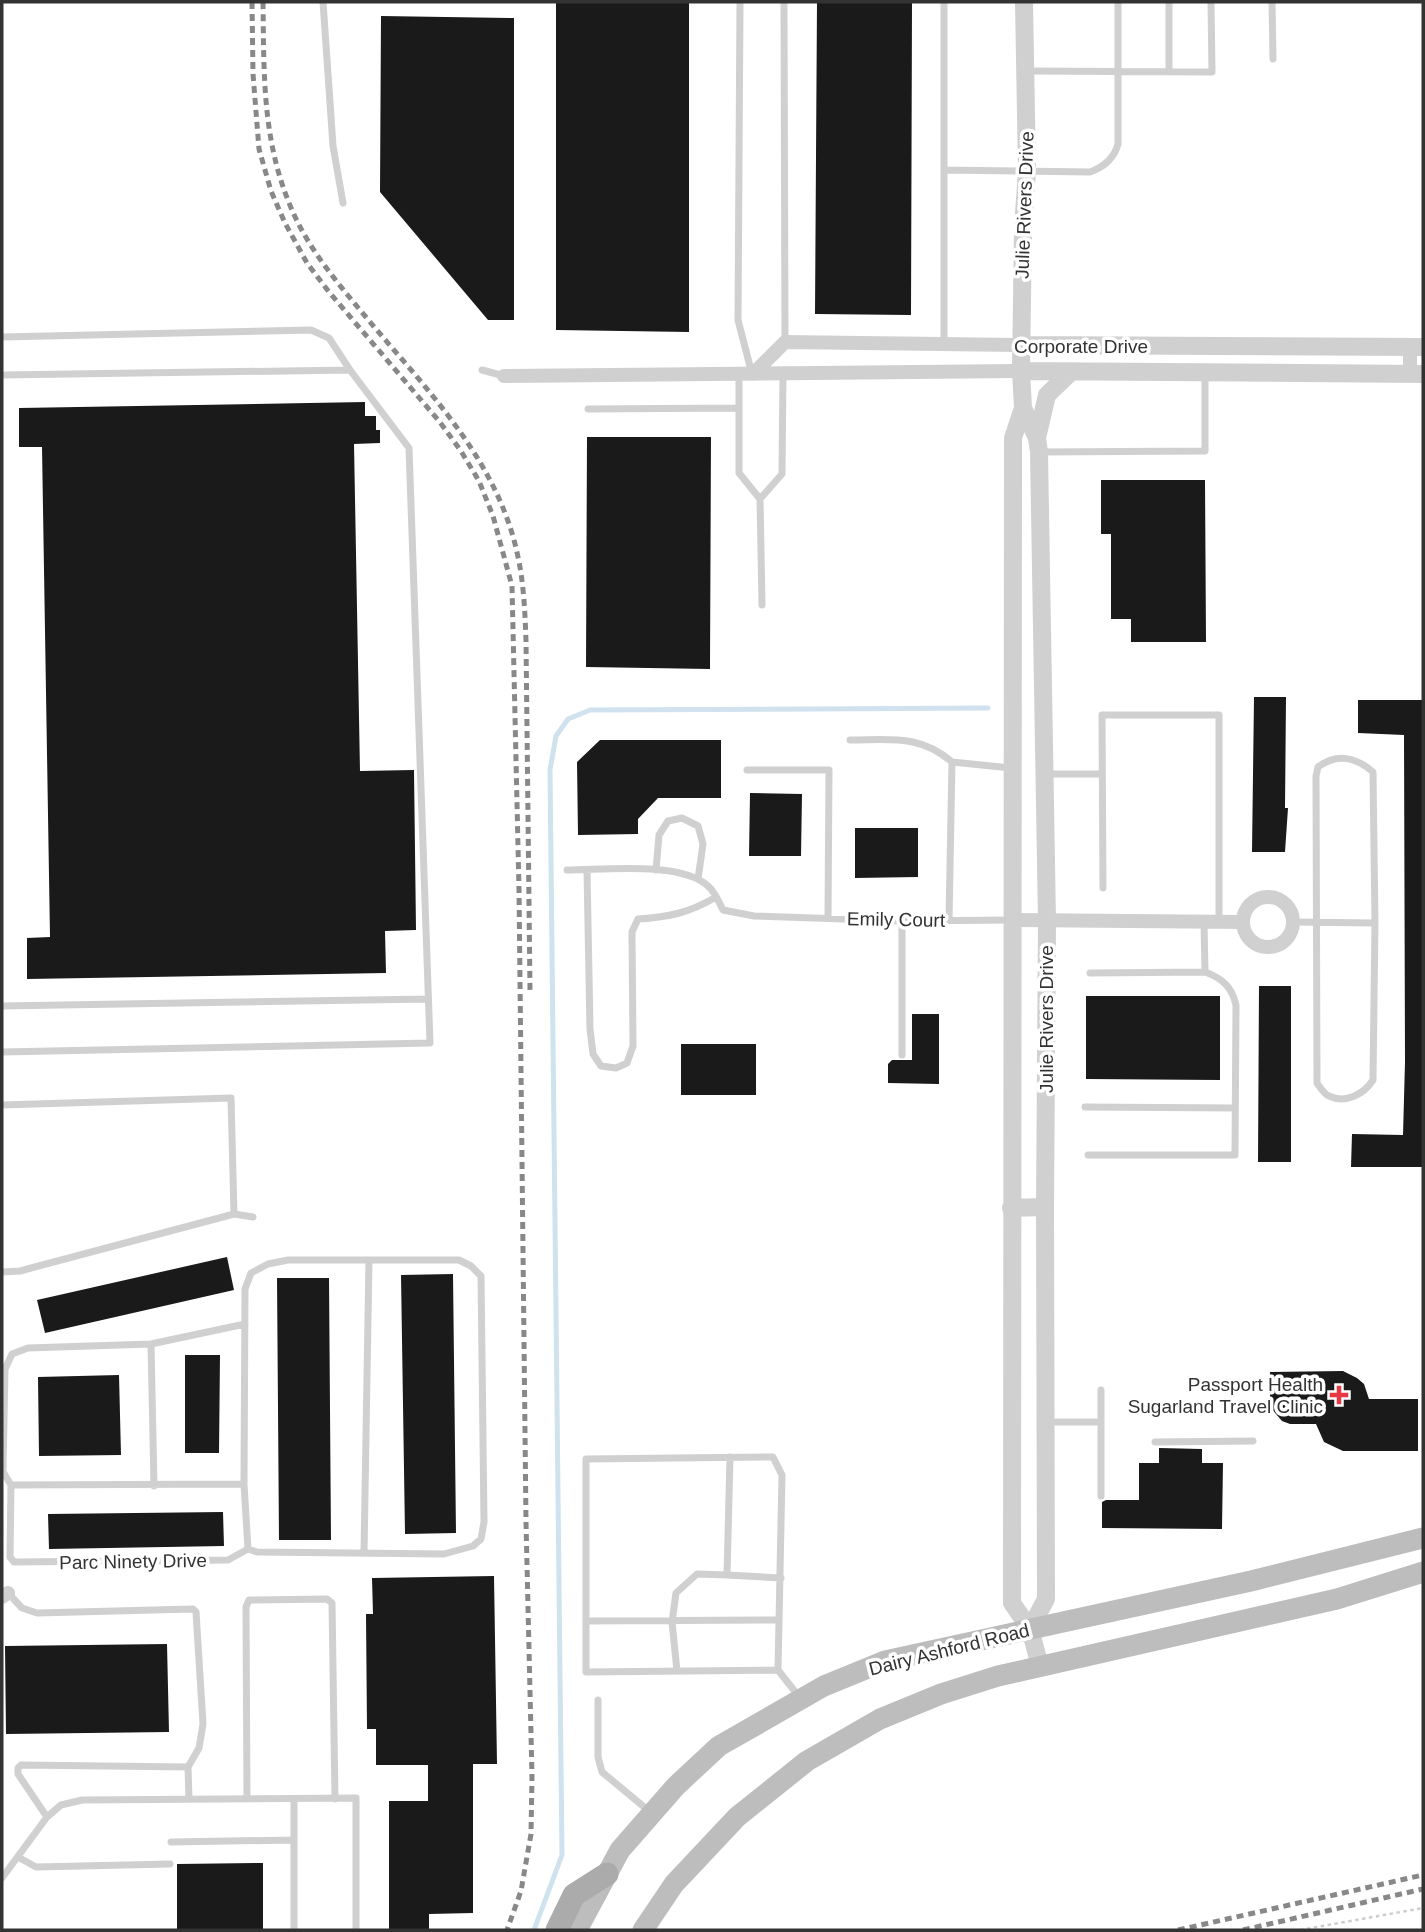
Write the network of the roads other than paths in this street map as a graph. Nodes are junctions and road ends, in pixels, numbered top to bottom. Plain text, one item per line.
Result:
1 (323, 2) edge
2 (740, 2) edge
3 (785, 2) edge
4 (944, 2) edge
5 (1024, 2) edge
6 (1118, 2) edge
7 (1169, 2) edge
8 (1211, 2) edge
9 (1272, 2) edge
10 (1273, 59) dead end
11 (1027, 71) junction
12 (1117, 72) junction
13 (1169, 72) junction
14 (944, 170) junction
15 (1027, 171) junction
16 (343, 203) dead end
17 (2, 337) edge
18 (785, 342) junction
19 (1021, 345) junction
20 (944, 346) junction
21 (1417, 347) edge
22 (350, 370) junction
23 (482, 370) dead end
24 (945, 372) junction
25 (1021, 372) junction
26 (1071, 372) junction
27 (1205, 373) junction
28 (746, 374) junction
29 (783, 374) junction
30 (1417, 374) edge
31 (2, 375) edge
32 (504, 376) joint
33 (739, 408) junction
34 (1023, 408) junction
35 (588, 409) dead end
36 (1038, 445) junction
37 (760, 499) junction
38 (762, 605) dead end
39 (850, 740) dead end
40 (952, 762) junction
41 (1014, 768) junction
42 (747, 770) dead end
43 (1044, 774) junction
44 (1102, 774) junction
45 (567, 870) dead end
46 (587, 870) junction
47 (656, 870) junction
48 (698, 879) junction
49 (1103, 888) dead end
50 (716, 897) junction
51 (828, 918) junction
52 (902, 920) junction
53 (949, 920) junction
54 (1013, 920) junction
55 (1047, 920) junction
56 (1212, 922) junction
57 (1243, 922) junction
58 (1294, 922) junction
59 (1316, 922) junction
60 (1375, 923) junction
61 (1090, 972) dead end
62 (1205, 972) junction
63 (428, 999) junction
64 (2, 1006) edge
65 (2, 1052) edge
66 (902, 1055) dead end
67 (2, 1105) edge
68 (1085, 1107) dead end
69 (1235, 1108) junction
70 (1088, 1154) dead end
71 (1045, 1206) junction
72 (1012, 1208) junction
73 (234, 1214) junction
74 (253, 1217) dead end
75 (369, 1260) junction
76 (2, 1272) edge
77 (245, 1324) junction
78 (151, 1344) junction
79 (1101, 1390) dead end
80 (1046, 1422) junction
81 (1101, 1422) junction
82 (1253, 1441) dead end
83 (1155, 1442) dead end
84 (730, 1457) junction
85 (2, 1470) edge
86 (244, 1484) junction
87 (11, 1485) junction
88 (155, 1486) junction
89 (1101, 1496) dead end
90 (1423, 1538) edge
91 (248, 1549) junction
92 (364, 1553) junction
93 (1423, 1573) edge
94 (727, 1575) junction
95 (781, 1578) junction
96 (5, 1595) edge
97 (779, 1620) junction
98 (586, 1621) junction
99 (672, 1622) junction
100 (1030, 1629) junction
101 (1040, 1666) junction
102 (778, 1670) junction
103 (677, 1671) junction
104 (801, 1698) junction
105 (598, 1700) dead end
106 (188, 1767) junction
107 (189, 1799) junction
108 (247, 1799) junction
109 (293, 1799) junction
110 (335, 1799) junction
111 (652, 1813) junction
112 (47, 1817) junction
113 (294, 1840) junction
114 (171, 1842) dead end
115 (18, 1857) junction
116 (170, 1864) dead end
117 (607, 1874) junction
118 (2, 1878) edge
119 (294, 1930) edge
120 (356, 1930) edge
121 (557, 1930) edge
122 (577, 1930) edge
123 (643, 1930) edge

1 - 16 lane
2 - 28 lane
3 - 18 lane
4 - 14 lane
5 - 11 street, Julie Rivers Drive
6 - 12 lane
7 - 13 lane
8 - 13 lane
9 - 10 lane
11 - 12 lane
11 - 15 street, Julie Rivers Drive
12 - 13 lane
12 - 15 lane
14 - 15 lane
14 - 20 lane
15 - 19 street, Julie Rivers Drive
17 - 22 lane
18 - 20 street, Corporate Drive
18 - 28 street
19 - 20 street, Corporate Drive
19 - 21 street, Corporate Drive
19 - 25 street, Julie Rivers Drive
20 - 24 street
21 - 30 street
22 - 31 lane
22 - 63 lane
23 - 32 lane
24 - 25 street, Corporate Drive
24 - 29 street, Corporate Drive
25 - 26 street, Corporate Drive
25 - 34 street, Julie Rivers Drive
26 - 27 street, Corporate Drive
26 - 36 street
27 - 30 street, Corporate Drive
27 - 36 lane
28 - 29 street, Corporate Drive
28 - 32 street, Corporate Drive
28 - 33 lane
29 - 37 lane
33 - 35 lane
33 - 37 lane
34 - 36 street, Julie Rivers Drive
34 - 41 street, Julie Rivers Drive
36 - 43 street, Julie Rivers Drive
37 - 38 lane
39 - 40 lane
40 - 41 lane
40 - 53 lane
41 - 43 street
41 - 54 street, Julie Rivers Drive
42 - 51 lane
43 - 44 lane
43 - 55 street, Julie Rivers Drive
44 - 49 lane
44 - 56 lane
45 - 46 lane
46 - 47 lane
46 - 50 lane
47 - 48 lane
47 - 48 lane
48 - 50 lane, Emily Court
50 - 51 lane, Emily Court
51 - 52 lane, Emily Court
52 - 53 lane, Emily Court
52 - 66 lane
53 - 54 lane, Emily Court
54 - 55 street, Emily Court
54 - 72 street, Julie Rivers Drive
55 - 56 street, Emily Court
55 - 71 street, Julie Rivers Drive
56 - 57 street, Emily Court
56 - 62 lane
57 - 58 street
57 - 58 street
58 - 59 lane
59 - 60 lane
59 - 60 lane
59 - 60 lane
61 - 62 lane
62 - 69 lane
63 - 64 lane
63 - 65 lane
67 - 73 lane
68 - 69 lane
69 - 70 lane
71 - 72 street
71 - 80 street, Julie Rivers Drive
72 - 100 street, Julie Rivers Drive
73 - 74 lane
73 - 76 lane
75 - 77 lane
75 - 92 lane
75 - 92 lane
77 - 78 lane
77 - 86 lane
78 - 85 lane
78 - 88 lane
79 - 81 lane
80 - 81 lane
80 - 100 street, Julie Rivers Drive
81 - 89 lane
82 - 83 lane
84 - 94 lane
84 - 95 lane
84 - 98 lane
85 - 87 lane
86 - 88 lane
86 - 91 lane
87 - 88 lane
87 - 91 lane, Parc Ninety Drive
90 - 100 main road, Dairy Ashford Road
91 - 92 lane
93 - 101 main road, Dairy Ashford Road
94 - 95 lane
94 - 99 lane
95 - 97 lane
96 - 106 lane
97 - 99 lane
97 - 102 lane
98 - 99 lane
98 - 103 lane
99 - 103 lane
100 - 101 street, Julie Rivers Drive
100 - 104 main road, Dairy Ashford Road
101 - 123 main road, Dairy Ashford Road
102 - 103 lane
102 - 104 lane
104 - 111 main road, Dairy Ashford Road
105 - 111 lane
106 - 107 lane
106 - 112 lane
107 - 108 lane
107 - 112 lane
108 - 109 lane
108 - 110 lane
109 - 110 lane
109 - 113 lane
110 - 120 lane
111 - 117 main road, Dairy Ashford Road
112 - 115 lane
113 - 114 lane
113 - 119 lane
115 - 116 lane
115 - 118 lane
117 - 121 main road
117 - 122 main road, Dairy Ashford Road

